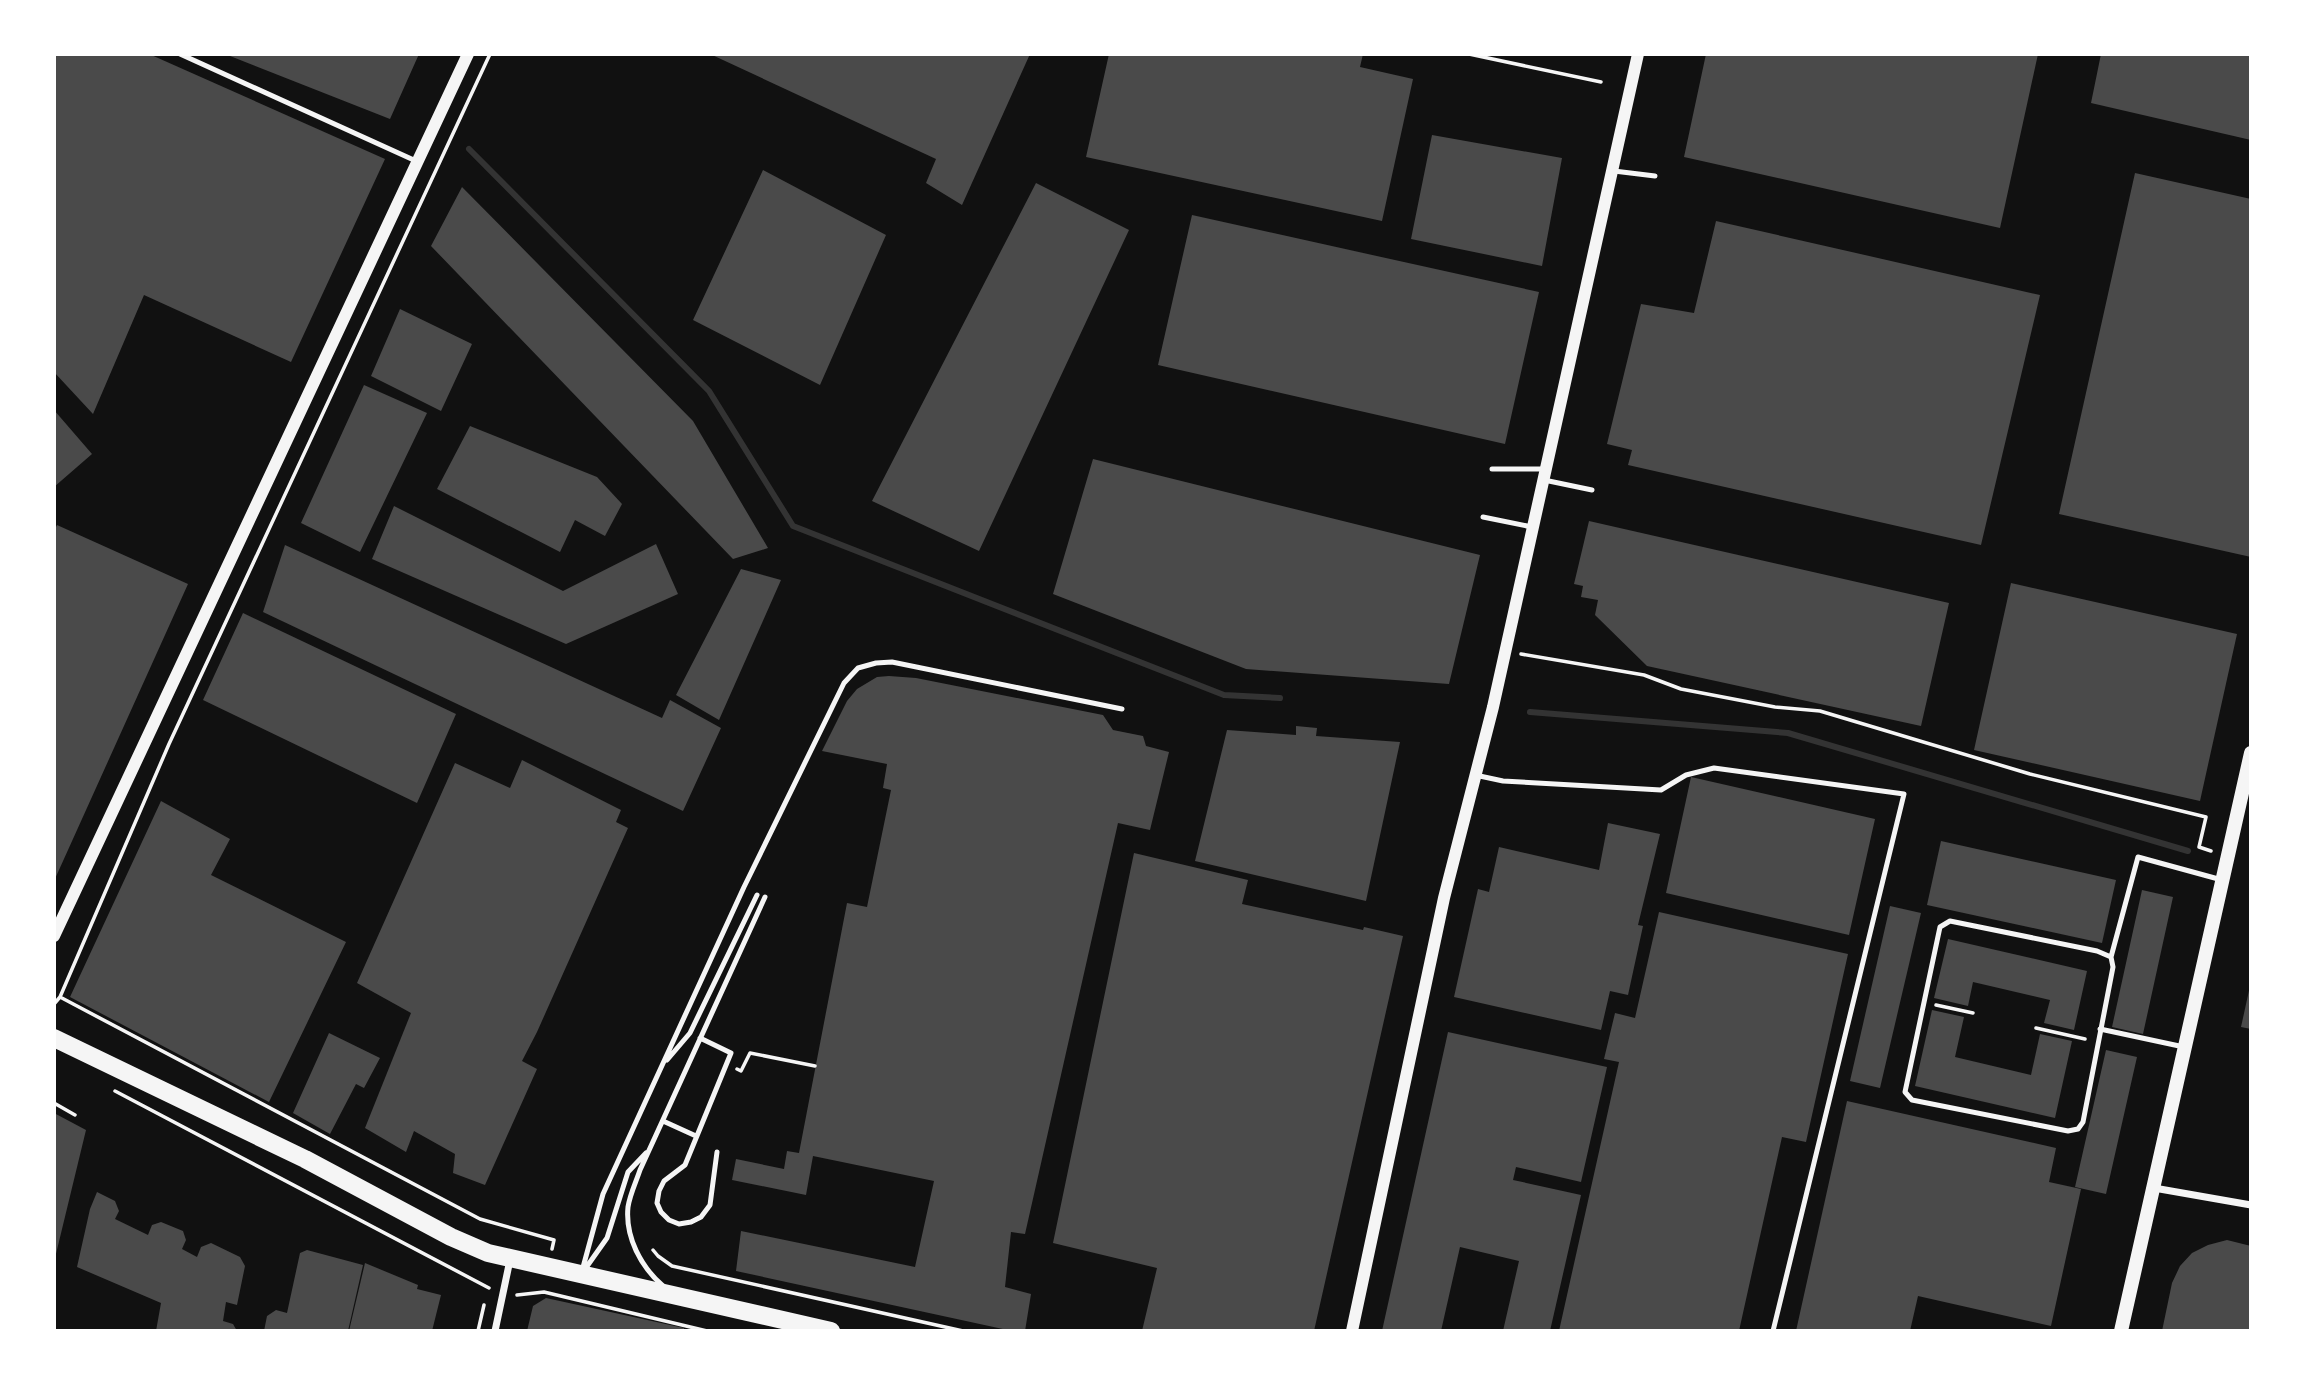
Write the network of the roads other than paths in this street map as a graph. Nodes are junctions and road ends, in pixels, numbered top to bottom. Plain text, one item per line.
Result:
1 (180, 54) edge
2 (468, 54) edge
3 (1638, 54) edge
4 (419, 162) junction
5 (1614, 172) junction
6 (1655, 176) dead end
7 (1492, 469) dead end
8 (1543, 474) junction
9 (1592, 490) dead end
10 (1483, 517) dead end
11 (1532, 527) junction
12 (1122, 709) dead end
13 (2251, 753) edge
14 (1475, 775) junction
15 (2222, 880) junction
16 (757, 895) dead end
17 (765, 897) dead end
18 (54, 936) edge
19 (2111, 957) junction
20 (2099, 1029) junction
21 (54, 1038) edge
22 (700, 1038) junction
23 (2184, 1047) junction
24 (661, 1068) junction
25 (663, 1121) junction
26 (696, 1136) junction
27 (650, 1148) junction
28 (717, 1152) dead end
29 (2153, 1188) junction
30 (2251, 1205) edge
31 (510, 1259) junction
32 (581, 1274) junction
33 (677, 1296) junction
34 (2121, 1330) edge
35 (495, 1331) edge
36 (831, 1331) edge
37 (1352, 1331) edge
38 (1773, 1331) edge

1 - 4 lane
2 - 4 street
3 - 5 street
4 - 18 street
5 - 6 lane
5 - 8 street
7 - 8 lane
8 - 9 lane
8 - 11 street
10 - 11 lane
11 - 14 street
12 - 24 lane
13 - 15 main road
14 - 37 street
14 - 38 lane
15 - 19 lane
15 - 23 main road
16 - 24 lane
17 - 22 lane
19 - 20 lane
19 - 20 lane
20 - 23 lane
21 - 31 main road
22 - 25 lane
22 - 26 lane
23 - 29 main road
24 - 32 lane
25 - 26 lane
25 - 27 lane
26 - 28 lane
27 - 32 lane
27 - 33 lane
29 - 30 street
29 - 34 main road
31 - 32 main road
31 - 35 street
32 - 33 main road
33 - 36 main road

